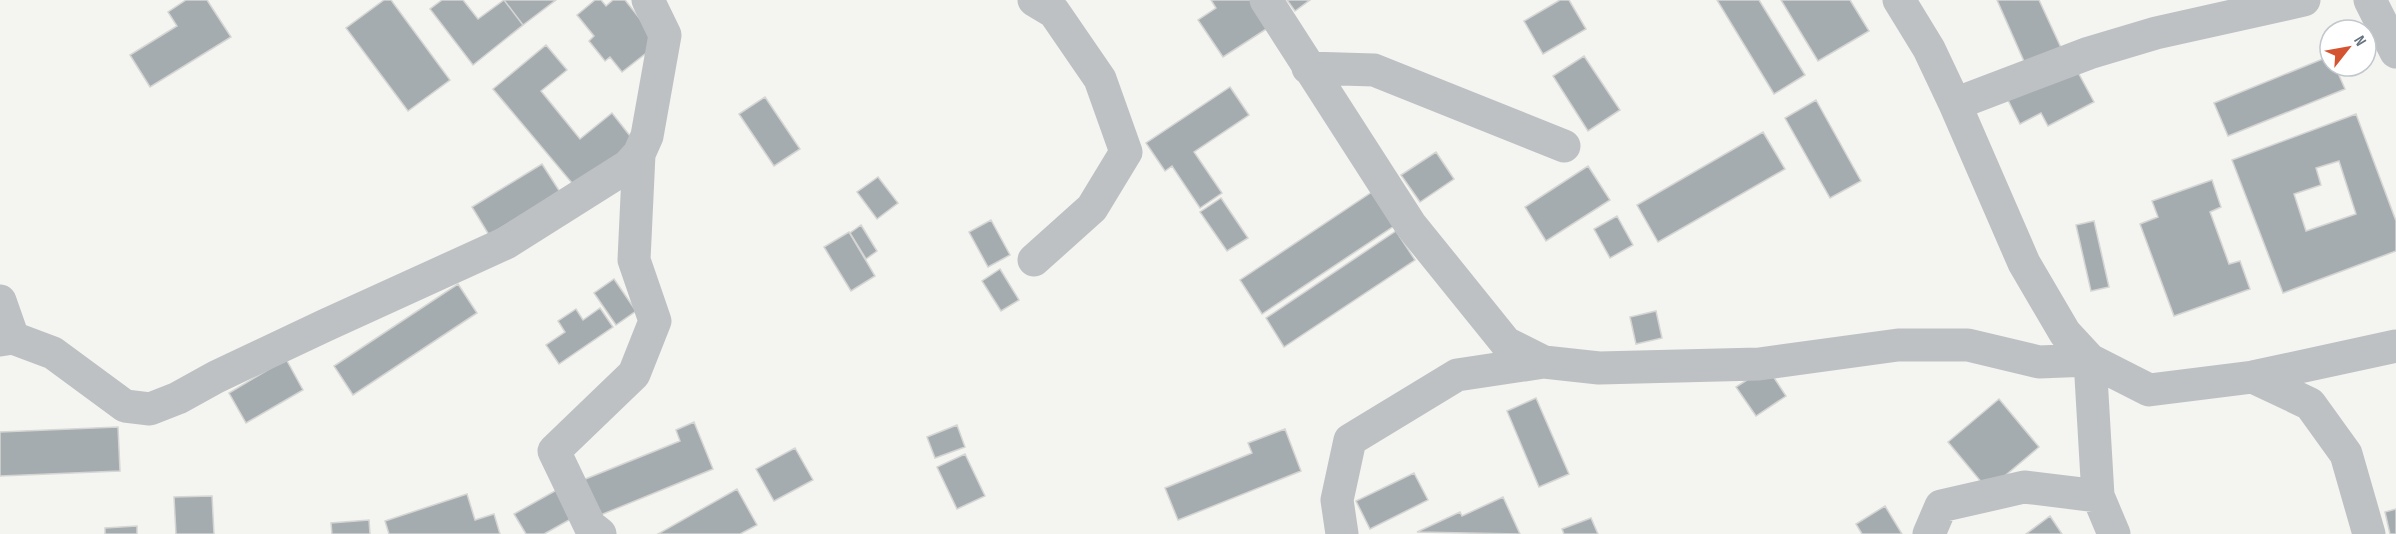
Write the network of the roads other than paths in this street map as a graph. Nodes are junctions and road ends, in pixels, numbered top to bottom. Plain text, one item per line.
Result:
1 (648, 0) edge
2 (1034, 0) edge
3 (1266, 0) edge
4 (1899, 0) edge
5 (2304, 0) edge
6 (2370, 0) edge
7 (2396, 51) edge
8 (1308, 68) junction
9 (1955, 104) junction
10 (1564, 146) dead end
11 (639, 154) junction
12 (1034, 261) dead end
13 (0, 301) edge
14 (6, 339) edge
15 (2396, 346) edge
16 (2090, 360) junction
17 (1545, 362) junction
18 (2253, 377) junction
19 (2098, 496) junction
20 (600, 534) edge
21 (1342, 534) edge
22 (1929, 534) edge
23 (2114, 534) edge
24 (2369, 534) edge

1 - 11 street
2 - 12 street
3 - 8 street
4 - 9 street
5 - 9 street
6 - 7 street
8 - 10 street
8 - 17 street
9 - 16 street
11 - 14 street
11 - 20 street
13 - 14 street
15 - 18 street
16 - 17 street
16 - 18 street
16 - 19 street
17 - 21 street
18 - 24 street
19 - 22 street
19 - 23 street

